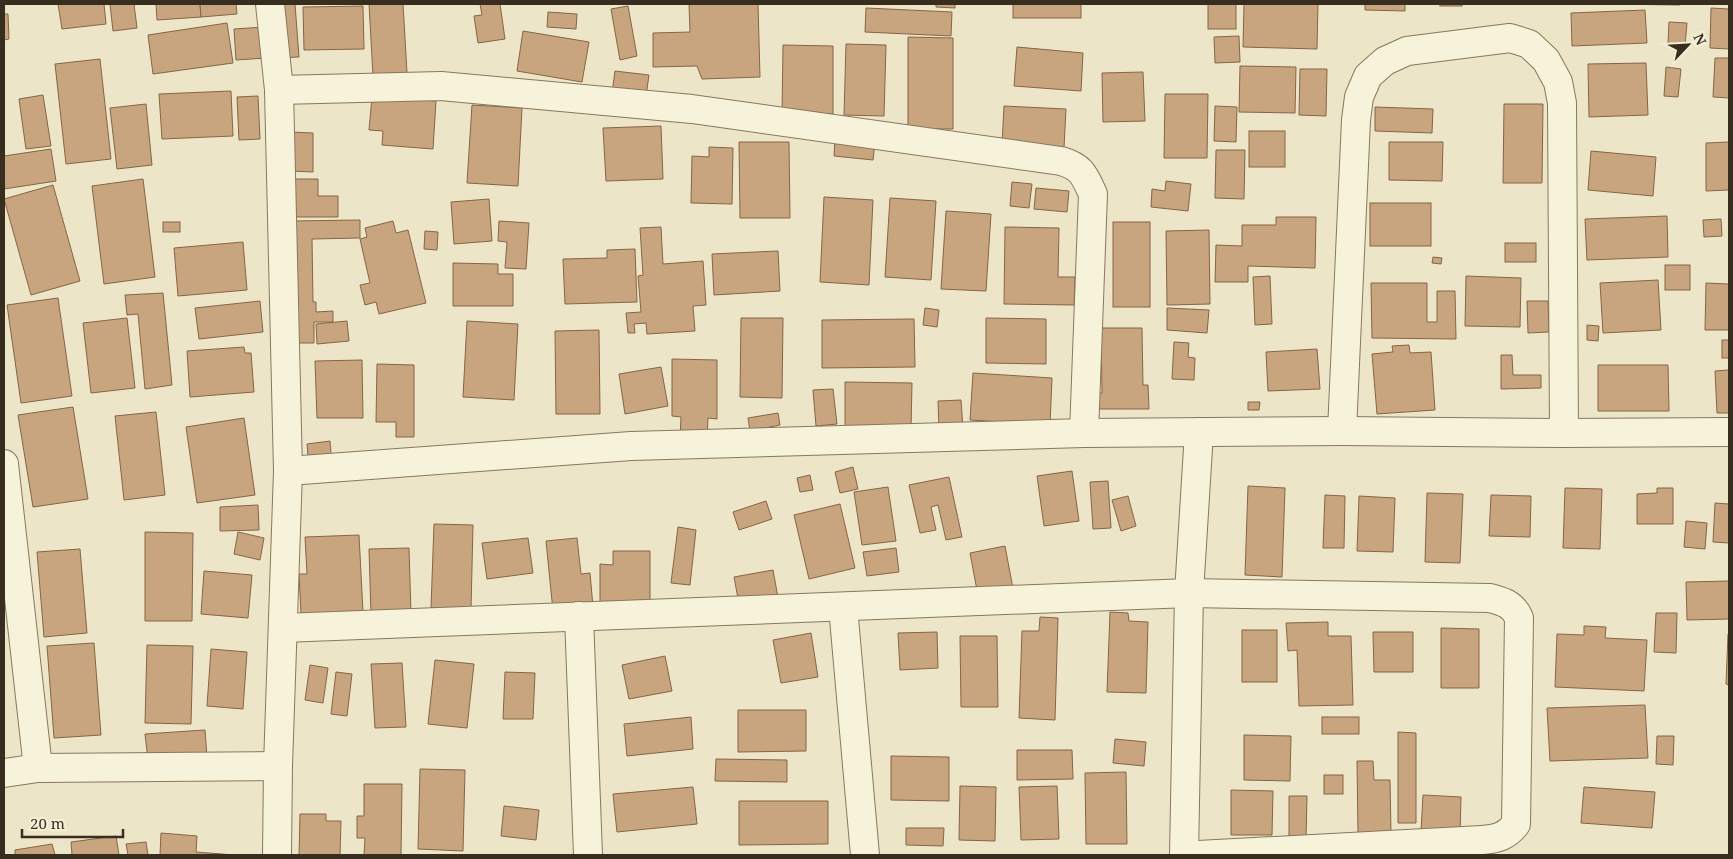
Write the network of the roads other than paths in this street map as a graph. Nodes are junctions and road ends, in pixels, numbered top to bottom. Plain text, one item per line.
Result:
1 (270, 4) edge
2 (279, 90) junction
3 (1342, 431) junction
4 (1198, 432) junction
5 (1729, 432) edge
6 (1084, 433) junction
7 (1564, 433) junction
8 (4, 464) edge
9 (288, 471) junction
10 (1189, 593) junction
11 (843, 607) junction
12 (579, 616) junction
13 (283, 628) junction
14 (278, 766) junction
15 (38, 768) junction
16 (4, 774) edge
17 (278, 855) edge
18 (588, 855) edge
19 (865, 855) edge
20 (1184, 855) edge
21 (1198, 855) edge

1 - 2 street
2 - 6 street
2 - 9 street
3 - 4 street
3 - 7 street
3 - 7 street
4 - 6 street
4 - 10 street
5 - 7 street
6 - 9 street
8 - 15 street
9 - 13 street
10 - 11 street
10 - 20 street
10 - 21 street
11 - 12 street
11 - 19 street
12 - 13 street
12 - 18 street
13 - 14 street
14 - 15 street
14 - 17 street
15 - 16 street

